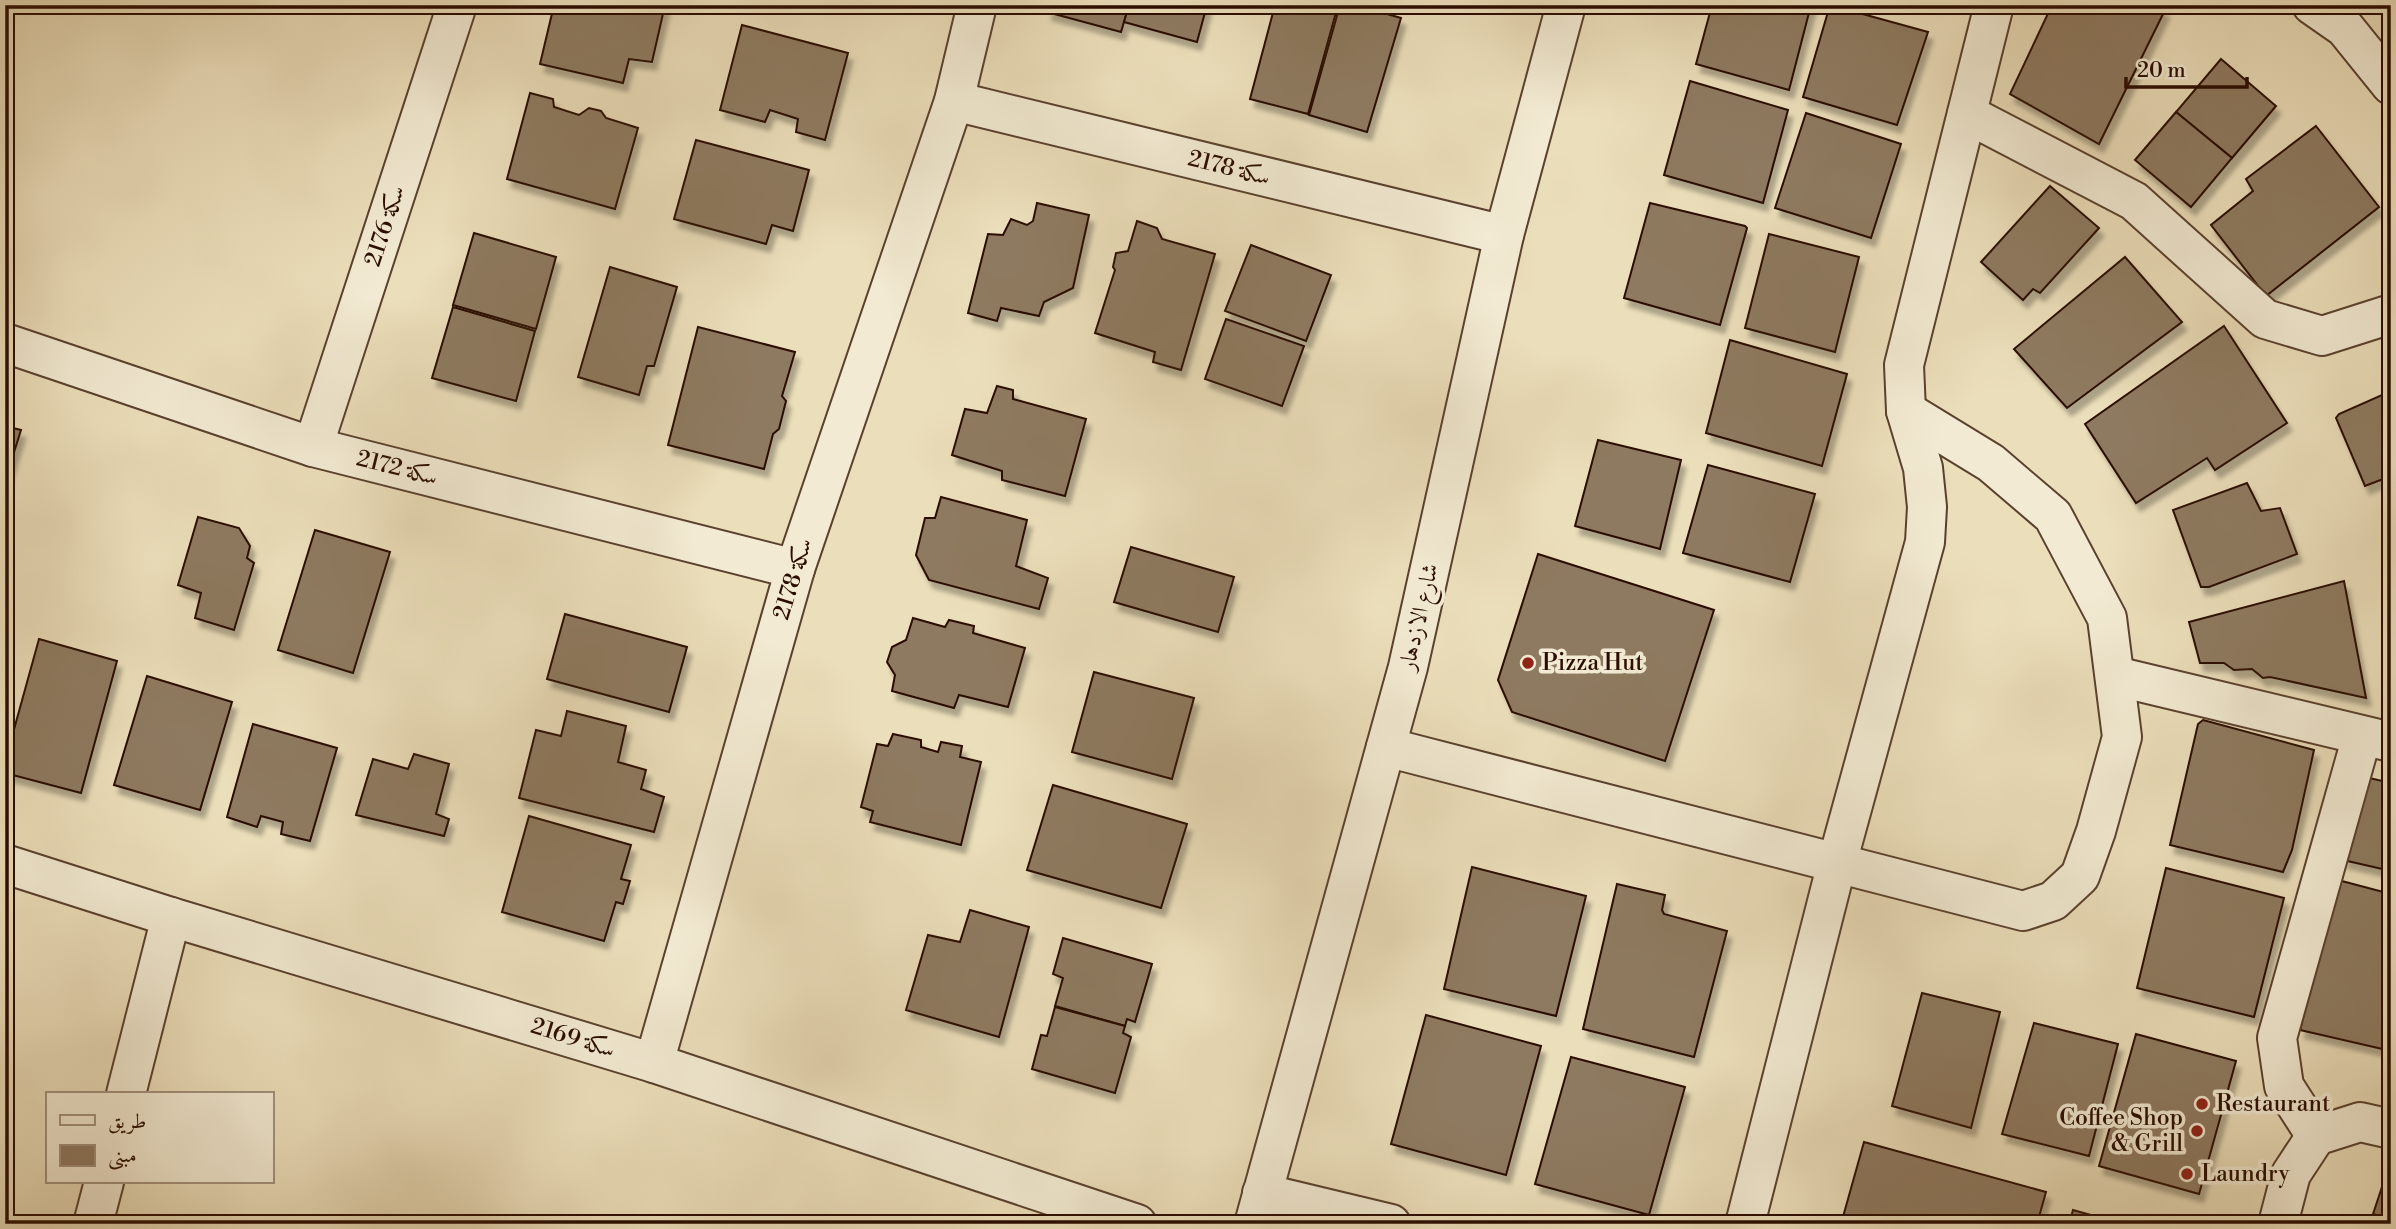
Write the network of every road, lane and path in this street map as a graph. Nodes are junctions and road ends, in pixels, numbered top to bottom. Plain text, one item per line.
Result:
1 (457, 5) edge
2 (977, 5) edge
3 (1566, 5) edge
4 (1994, 5) edge
5 (2312, 5) edge
6 (2391, 85) edge
7 (954, 101) junction
8 (1966, 114) junction
9 (1504, 235) junction
10 (2391, 314) edge
11 (5, 343) edge
12 (1906, 411) junction
13 (313, 447) junction
14 (795, 569) junction
15 (2115, 676) junction
16 (2377, 739) edge
17 (1386, 747) junction
18 (1837, 863) junction
19 (5, 864) edge
20 (171, 917) junction
21 (654, 1063) junction
22 (127, 1092) edge
23 (2391, 1129) edge
24 (2316, 1136) junction
25 (103, 1184) edge
26 (1258, 1208) edge
27 (93, 1224) edge
28 (1137, 1224) edge
29 (1391, 1224) edge
30 (1745, 1224) edge
31 (2278, 1224) edge

1 - 13 street, سكة 2176
2 - 7 street, سكة 2178
3 - 9 street, شارع الازدهار
4 - 8 street
5 - 6 street
7 - 9 street, سكة 2178
7 - 14 street, سكة 2178
8 - 10 street
8 - 12 street
9 - 17 street, شارع الازدهار
11 - 13 street, سكة 2172
12 - 15 street
12 - 18 street
13 - 14 street, سكة 2172
14 - 21 street, سكة 2178
15 - 16 street
15 - 18 street
16 - 24 street
17 - 18 street
17 - 26 street, شارع الازدهار
18 - 30 street
19 - 20 street, سكة 2169
20 - 21 street, سكة 2169
20 - 22 street
21 - 28 street, سكة 2169
23 - 24 street
24 - 31 street
25 - 27 street
26 - 29 street

